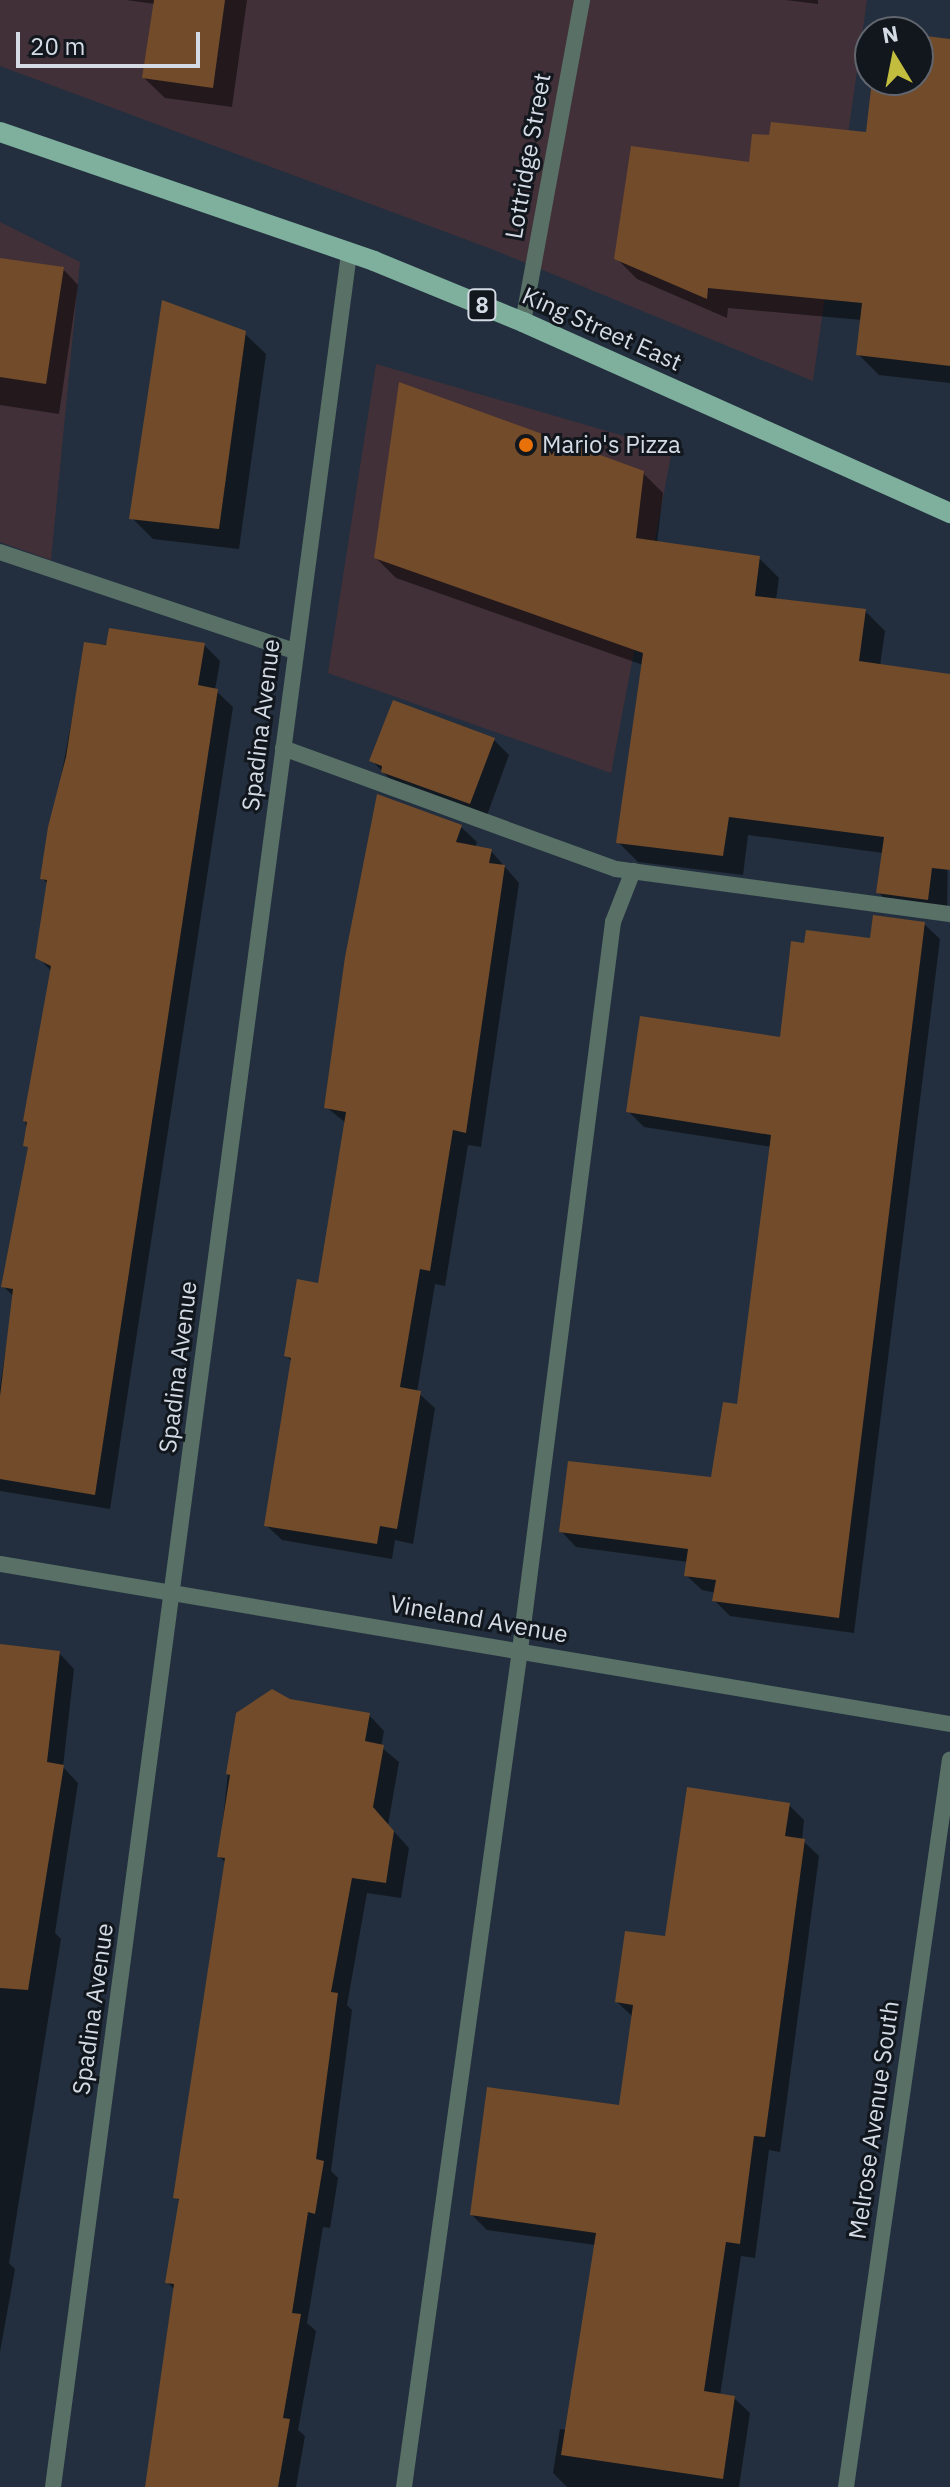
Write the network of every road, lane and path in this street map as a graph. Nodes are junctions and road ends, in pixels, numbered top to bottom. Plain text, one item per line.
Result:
1 (582, 0) edge
2 (0, 132) edge
3 (349, 253) junction
4 (523, 322) junction
5 (950, 513) edge
6 (0, 552) edge
7 (294, 651) junction
8 (283, 748) junction
9 (633, 871) junction
10 (950, 914) edge
11 (0, 1564) edge
12 (173, 1591) junction
13 (520, 1650) junction
14 (950, 1724) edge
15 (950, 1759) edge
16 (53, 2487) edge
17 (404, 2487) edge
18 (846, 2487) edge

1 - 4 street, Lottridge Street
2 - 3 main road, King Street East / 8
3 - 4 main road, King Street East / 8
3 - 7 street, Spadina Avenue
4 - 5 main road, King Street East / 8
6 - 7 street
7 - 8 street, Spadina Avenue
8 - 9 street
8 - 12 street, Spadina Avenue
9 - 10 street
9 - 13 street
11 - 12 street, Vineland Avenue
12 - 13 street, Vineland Avenue
12 - 16 street, Spadina Avenue
13 - 14 street, Vineland Avenue
13 - 17 street
15 - 18 street, Melrose Avenue South

